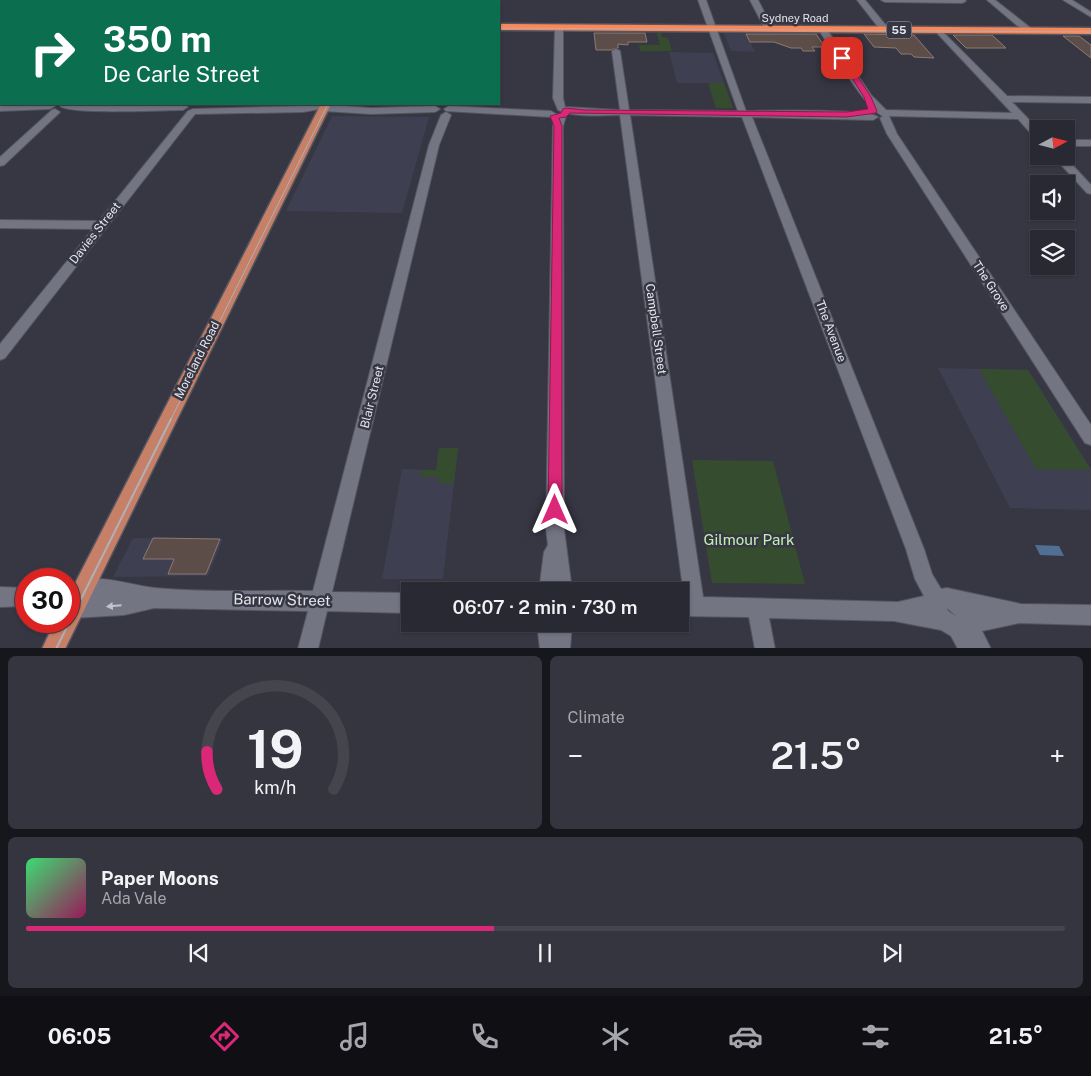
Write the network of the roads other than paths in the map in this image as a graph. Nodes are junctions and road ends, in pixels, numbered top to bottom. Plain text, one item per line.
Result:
1 (702, 0) edge
2 (754, 0) edge
3 (861, 0) edge
4 (885, 0) edge
5 (962, 0) edge
6 (991, 0) edge
7 (1067, 0) edge
8 (1091, 15) edge
9 (500, 27) edge
10 (559, 28) junction
11 (713, 29) junction
12 (769, 29) junction
13 (824, 30) junction
14 (886, 30) junction
15 (939, 30) junction
16 (1028, 31) junction
17 (1091, 31) edge
18 (616, 51) dead end
19 (1004, 100) junction
20 (1091, 100) edge
21 (56, 107) edge
22 (325, 107) edge
23 (0, 108) edge
24 (190, 108) edge
25 (442, 110) edge
26 (558, 112) junction
27 (744, 112) junction
28 (626, 113) junction
29 (879, 115) junction
30 (1020, 116) junction
31 (1030, 127) edge
32 (892, 134) joint
33 (1075, 143) edge
34 (1091, 143) edge
35 (0, 156) edge
36 (0, 163) edge
37 (1066, 165) edge
38 (1091, 191) edge
39 (0, 224) edge
40 (96, 225) junction
41 (0, 339) edge
42 (0, 354) edge
43 (1091, 438) edge
44 (555, 582) edge
45 (685, 582) edge
46 (83, 589) junction
47 (80, 595) edge
48 (0, 596) edge
49 (15, 597) edge
50 (154, 598) junction
51 (320, 601) junction
52 (401, 603) edge
53 (689, 606) edge
54 (757, 608) junction
55 (951, 612) junction
56 (80, 614) edge
57 (1091, 614) edge
58 (549, 632) edge
59 (561, 632) edge
60 (61, 633) edge
61 (53, 648) edge
62 (308, 648) edge
63 (550, 648) edge
64 (560, 648) edge
65 (765, 648) edge
66 (970, 648) edge
67 (981, 648) edge

1 - 11 street, The Avenue
2 - 12 street
3 - 14 street
4 - 5 street
6 - 16 street
7 - 8 street
9 - 10 highway, Sydney Road / 55
10 - 11 highway, Sydney Road / 55
10 - 26 street
11 - 12 highway, Sydney Road / 55
11 - 27 street, The Avenue
12 - 13 highway, Sydney Road / 55
13 - 14 highway, Sydney Road / 55
13 - 29 street, The Grove
14 - 15 highway, Sydney Road / 55
15 - 16 highway, Sydney Road / 55
15 - 19 street
16 - 17 highway, Sydney Road / 55
18 - 28 street, Campbell Street
19 - 20 street
19 - 30 street
21 - 23 street
21 - 24 street
21 - 35 street
21 - 36 street
22 - 24 street
22 - 25 street
22 - 46 main road, Moreland Road
24 - 40 street, Davies Street
25 - 26 street
25 - 51 street, Blair Street
26 - 28 street
26 - 44 street
27 - 28 street
27 - 29 street
27 - 55 street, The Avenue
28 - 45 street, Campbell Street
29 - 30 street
29 - 32 street, The Grove
30 - 31 street
32 - 43 street, The Grove
33 - 34 street
37 - 38 street
39 - 40 street
40 - 41 street, Davies Street
40 - 42 street, Davies Street
46 - 47 main road, Moreland Road
46 - 50 street, Barrow Street
48 - 49 street
50 - 51 street, Barrow Street
50 -> 56 street, Barrow Street
51 - 52 street, Barrow Street
51 - 62 street, Blair Street
53 - 54 street
54 - 55 street
54 - 65 street
55 - 57 street
55 - 66 street, The Avenue
55 - 67 street, The Avenue
58 - 63 street
59 - 64 street
60 - 61 main road, Moreland Road

